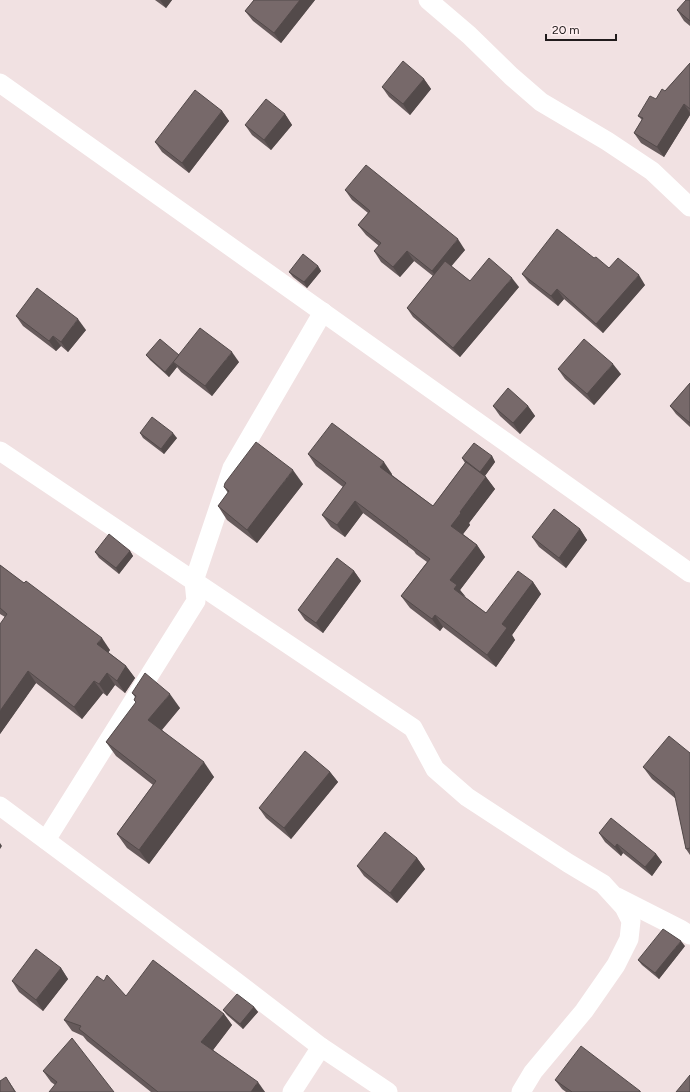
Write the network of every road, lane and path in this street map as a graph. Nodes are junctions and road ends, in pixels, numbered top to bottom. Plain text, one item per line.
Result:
1 (428, 0) edge
2 (0, 83) edge
3 (690, 207) edge
4 (323, 312) junction
5 (0, 451) edge
6 (690, 573) edge
7 (194, 581) junction
8 (0, 806) edge
9 (46, 840) junction
10 (613, 896) junction
11 (690, 935) edge
12 (321, 1047) junction
13 (292, 1092) edge
14 (388, 1092) edge
15 (521, 1092) edge

1 - 3 street
2 - 4 street
4 - 6 street
4 - 7 street
5 - 7 street
7 - 9 street
7 - 10 street
8 - 9 street
9 - 12 street
10 - 11 street
10 - 15 street
12 - 13 street
12 - 14 street

